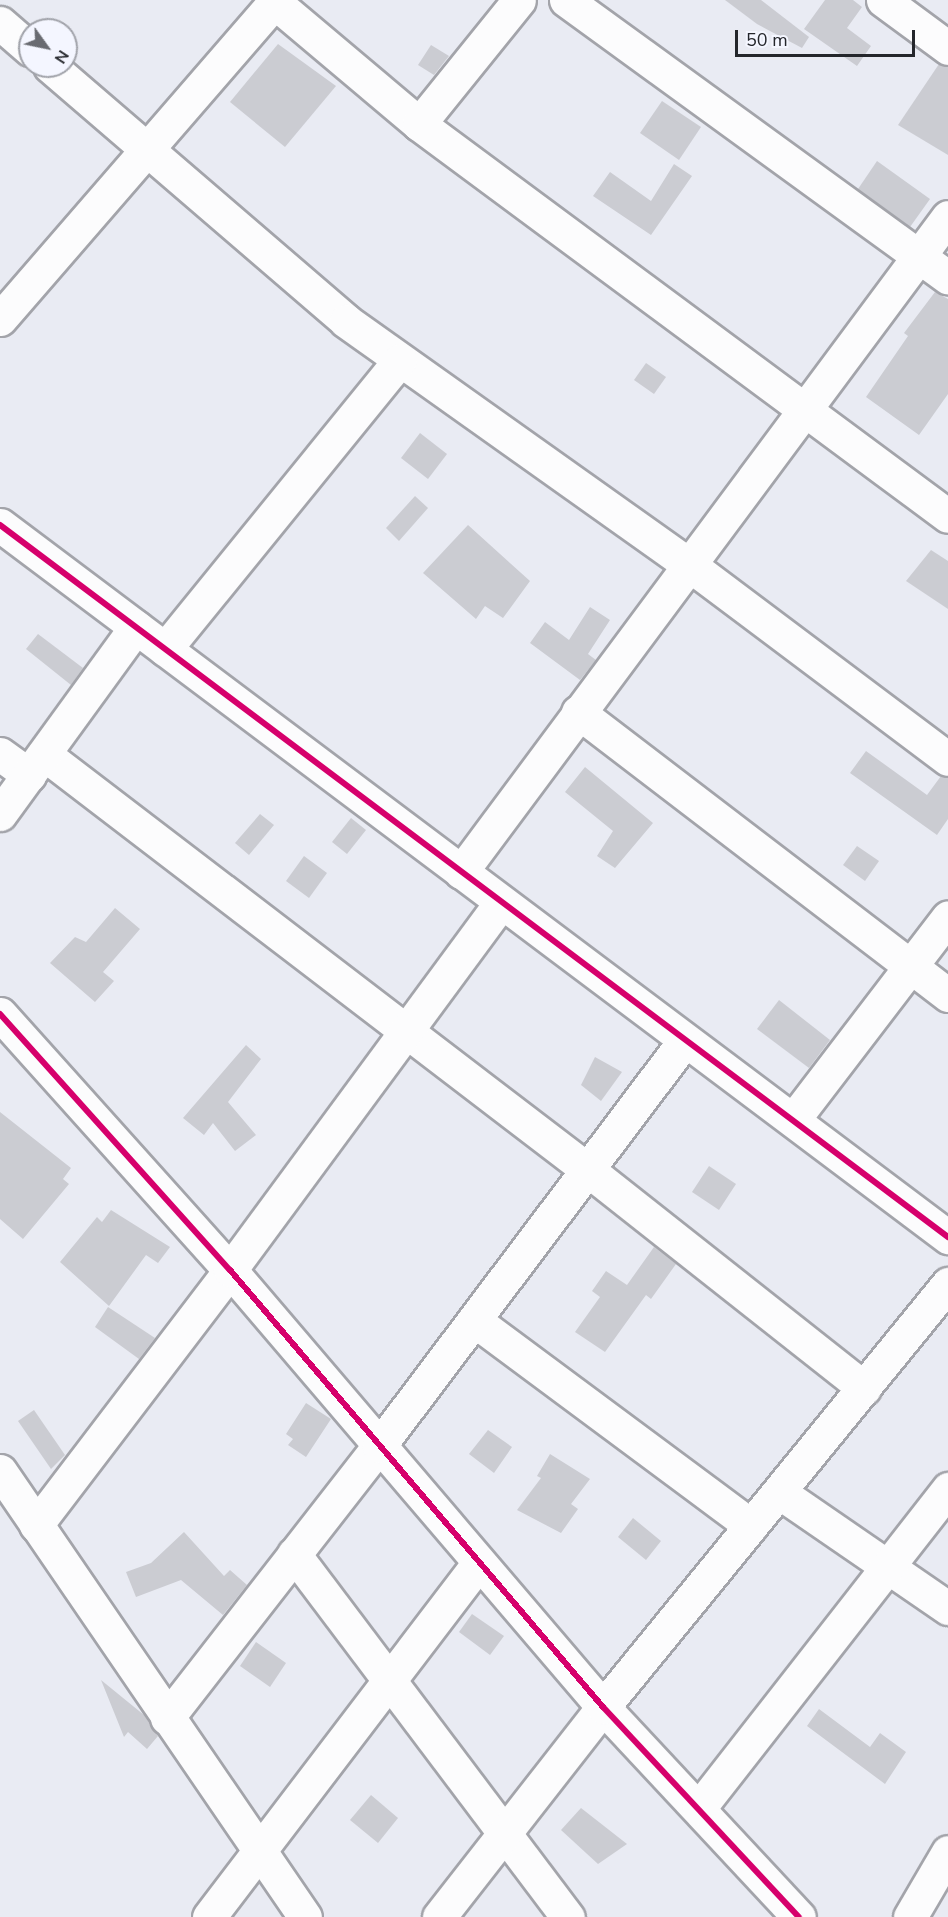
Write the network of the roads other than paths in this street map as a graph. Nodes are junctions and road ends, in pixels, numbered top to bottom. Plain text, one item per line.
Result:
1 (519, 0) edge
2 (566, 0) edge
3 (883, 0) edge
4 (274, 1) edge
5 (0, 22) edge
6 (18, 38) edge
7 (948, 48) edge
8 (64, 78) edge
9 (419, 124) junction
10 (147, 151) junction
11 (948, 217) edge
12 (918, 256) junction
13 (948, 278) edge
14 (2, 312) edge
15 (400, 360) junction
16 (805, 408) junction
17 (948, 516) edge
18 (0, 525) edge
19 (687, 563) junction
20 (136, 627) junction
21 (165, 649) junction
22 (578, 712) junction
23 (0, 754) edge
24 (948, 759) edge
25 (37, 764) junction
26 (0, 814) edge
27 (461, 872) junction
28 (501, 902) junction
29 (948, 917) edge
30 (911, 966) junction
31 (948, 995) edge
32 (0, 1014) edge
33 (405, 1031) junction
34 (685, 1040) junction
35 (793, 1120) junction
36 (588, 1170) junction
37 (948, 1237) edge
38 (230, 1270) junction
39 (948, 1284) edge
40 (474, 1320) junction
41 (864, 1388) junction
42 (379, 1446) junction
43 (0, 1471) edge
44 (948, 1489) edge
45 (779, 1492) junction
46 (36, 1525) junction
47 (751, 1526) junction
48 (294, 1554) junction
49 (479, 1563) junction
50 (887, 1566) junction
51 (948, 1608) edge
52 (389, 1681) junction
53 (603, 1707) junction
54 (166, 1718) junction
55 (699, 1808) junction
56 (504, 1834) junction
57 (259, 1851) junction
58 (948, 1852) edge
59 (209, 1917) edge
60 (305, 1917) edge
61 (440, 1917) edge
62 (568, 1917) edge
63 (799, 1917) edge
64 (910, 1917) edge

1 - 9 street
2 - 12 street
3 - 7 street
4 - 9 street
4 - 10 street
5 - 6 street
8 - 10 street
9 - 16 street
10 - 14 street
10 - 15 street
11 - 12 street
12 - 13 street
12 - 16 street
15 - 19 street
15 - 21 street
16 - 17 street
16 - 19 street
18 - 20 street
19 - 22 street
19 - 24 street
20 - 21 street
20 - 25 street
21 - 27 street
22 - 27 street
22 - 30 street
23 - 25 street
25 - 26 street
25 - 33 street
27 - 28 street
28 - 33 street
28 - 34 street
29 - 30 street
30 - 31 street
30 - 35 street
32 - 38 street
33 - 36 street
33 - 38 street
34 - 35 street
34 - 36 street
35 - 37 street
36 - 40 street
36 - 41 street
38 - 42 street
38 - 46 street
39 - 41 street
40 - 42 street
40 - 47 street
41 - 45 street
42 - 48 street
42 - 49 street
43 - 46 street
44 - 50 street
45 - 47 street
45 - 50 street
46 - 54 street
47 - 53 street
48 - 52 street
48 - 54 street
49 - 52 street
49 - 53 street
50 - 51 street
50 - 55 street
52 - 56 street
52 - 57 street
53 - 55 street
53 - 56 street
54 - 57 street
55 - 63 street
56 - 61 street
56 - 62 street
57 - 59 street
57 - 60 street
58 - 64 street

